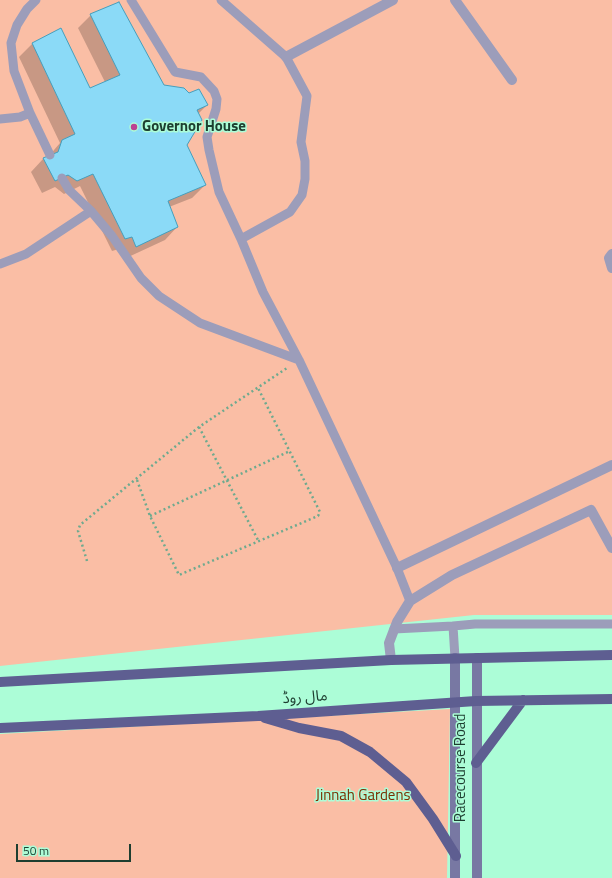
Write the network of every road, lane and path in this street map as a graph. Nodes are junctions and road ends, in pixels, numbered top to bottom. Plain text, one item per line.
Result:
1 (36, 0) edge
2 (131, 0) edge
3 (221, 0) edge
4 (393, 0) edge
5 (455, 0) edge
6 (286, 57) junction
7 (512, 80) dead end
8 (30, 113) junction
9 (0, 118) edge
10 (50, 155) dead end
11 (62, 178) dead end
12 (91, 211) junction
13 (241, 239) junction
14 (612, 254) edge
15 (0, 264) edge
16 (612, 268) edge
17 (299, 360) junction
18 (258, 388) junction
19 (199, 427) junction
20 (290, 451) junction
21 (612, 465) edge
22 (137, 480) junction
23 (226, 480) junction
24 (150, 516) junction
25 (260, 542) junction
26 (612, 548) edge
27 (87, 561) dead end
28 (397, 568) junction
29 (410, 601) junction
30 (612, 624) edge
31 (453, 626) junction
32 (394, 629) junction
33 (612, 656) edge
34 (455, 658) junction
35 (477, 658) junction
36 (391, 660) junction
37 (0, 682) edge
38 (612, 699) edge
39 (522, 700) junction
40 (476, 701) junction
41 (457, 703) junction
42 (258, 716) junction
43 (0, 728) edge
44 (476, 763) junction
45 (456, 856) junction
46 (456, 878) edge
47 (477, 878) edge

1 - 8 lane
2 - 13 lane
3 - 6 lane
4 - 6 street
5 - 7 street
6 - 13 lane
8 - 9 lane
8 - 10 lane
11 - 12 lane
12 - 15 lane
12 - 17 lane
13 - 17 lane
14 - 16 street
17 - 18 path
17 - 28 lane
18 - 19 path
18 - 20 path
19 - 22 path
19 - 23 path
20 - 23 path
20 - 25 path
21 - 28 street
22 - 24 path
22 - 27 path
23 - 24 path
23 - 25 path
24 - 25 path
26 - 29 street
28 - 29 lane
29 - 32 street
30 - 31 lane
31 - 32 lane
31 - 34 lane
32 - 36 street
33 - 35 main road
34 - 35 main road
34 - 36 main road
34 - 41 main road, Racecourse Road
35 - 40 main road, Racecourse Road
36 - 37 main road
38 - 39 main road, مال روڈ
39 - 40 main road, مال روڈ
39 - 44 main road
40 - 41 main road, مال روڈ
40 - 44 main road, Racecourse Road
41 - 42 main road, مال روڈ
41 - 45 main road, Racecourse Road
42 - 43 main road, مال روڈ
42 - 45 main road
44 - 47 main road, Racecourse Road
45 - 46 main road, Racecourse Road

